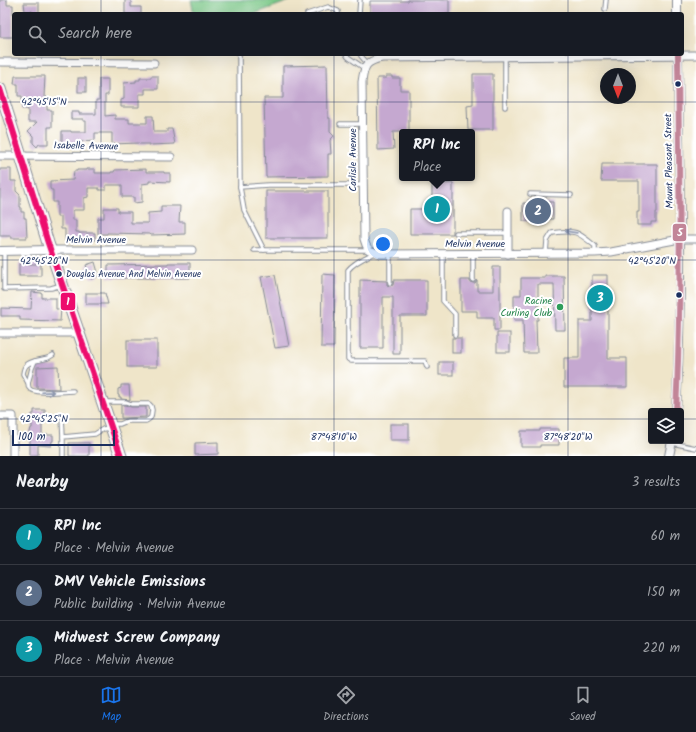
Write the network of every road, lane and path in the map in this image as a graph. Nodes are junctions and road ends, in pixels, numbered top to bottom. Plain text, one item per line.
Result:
1 (360, 0) edge
2 (606, 0) edge
3 (677, 0) edge
4 (605, 9) dead end
5 (312, 12) edge
6 (338, 12) edge
7 (359, 12) edge
8 (677, 12) edge
9 (684, 55) edge
10 (696, 55) edge
11 (239, 56) edge
12 (347, 56) edge
13 (361, 56) edge
14 (592, 56) edge
15 (678, 56) edge
16 (505, 57) junction
17 (0, 62) edge
18 (154, 64) dead end
19 (366, 66) junction
20 (0, 88) edge
21 (505, 107) dead end
22 (340, 124) dead end
23 (362, 124) junction
24 (0, 156) edge
25 (21, 156) junction
26 (171, 157) dead end
27 (363, 184) junction
28 (240, 187) junction
29 (530, 194) dead end
30 (571, 195) dead end
31 (508, 211) dead end
32 (456, 233) dead end
33 (508, 233) junction
34 (680, 239) junction
35 (696, 239) edge
36 (51, 250) junction
37 (192, 250) dead end
38 (254, 250) dead end
39 (264, 250) junction
40 (2, 251) edge
41 (372, 252) junction
42 (546, 253) junction
43 (595, 253) junction
44 (390, 254) junction
45 (443, 254) junction
46 (473, 254) junction
47 (508, 254) junction
48 (473, 280) dead end
49 (390, 283) dead end
50 (63, 285) junction
51 (79, 333) junction
52 (0, 334) edge
53 (455, 335) dead end
54 (53, 355) dead end
55 (35, 361) junction
56 (427, 367) dead end
57 (28, 384) junction
58 (73, 391) dead end
59 (102, 402) junction
60 (676, 408) edge
61 (0, 416) edge
62 (62, 416) dead end
63 (110, 426) junction
64 (63, 437) junction
65 (672, 444) edge
66 (680, 444) edge
67 (696, 448) edge
68 (13, 456) edge
69 (63, 456) edge
70 (121, 456) edge
71 (669, 456) edge

1 - 7 lane
2 - 4 lane
3 - 8 street
5 - 6 lane
9 - 10 street
11 - 28 lane
12 - 19 lane
13 - 19 lane
14 - 16 street
15 - 34 street, Mount Pleasant Street
16 - 19 street
16 - 21 lane
17 - 18 street
19 - 23 street, Carlisle Avenue
20 - 25 main road
22 - 23 lane
23 - 27 street, Carlisle Avenue
24 - 25 street, Isabelle Avenue
25 - 26 street, Isabelle Avenue
25 - 36 main road
27 - 28 lane
27 - 41 street, Carlisle Avenue
28 - 39 lane
29 - 30 lane
31 - 33 street
32 - 33 lane
33 - 47 street
34 - 35 street, Melvin Avenue
34 - 43 street, Melvin Avenue
34 - 60 street, Mount Pleasant Street
36 - 37 street, Melvin Avenue
36 - 40 street, Melvin Avenue
36 - 50 main road
38 - 39 lane, Melvin Avenue
39 - 41 lane, Melvin Avenue
40 - 50 lane
41 - 44 street, Melvin Avenue
41 - 56 lane
42 - 43 street, Melvin Avenue
43 -> 42 lane
42 - 47 street, Melvin Avenue
44 - 45 street, Melvin Avenue
44 - 49 lane
45 - 46 street, Melvin Avenue
45 - 53 lane
46 - 47 street, Melvin Avenue
46 - 48 lane
50 - 51 main road
51 - 52 street
51 - 59 main road
54 - 55 lane
55 - 57 lane
55 - 57 lane
57 -> 58 lane
59 - 63 main road
59 - 63 lane
61 - 68 street
62 - 64 lane
63 - 64 lane
63 - 70 main road
64 - 69 lane
65 - 71 street
66 - 67 lane

